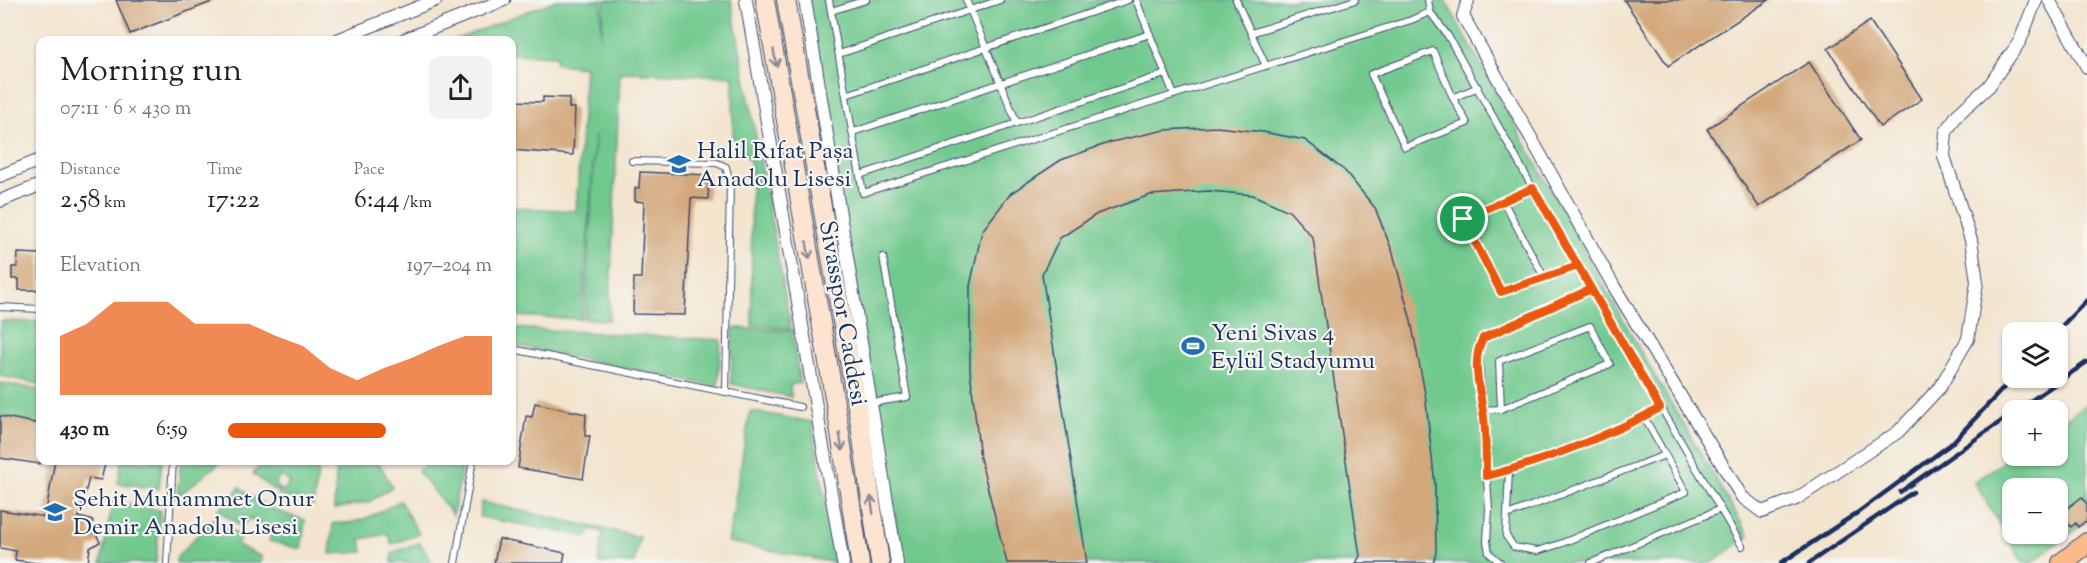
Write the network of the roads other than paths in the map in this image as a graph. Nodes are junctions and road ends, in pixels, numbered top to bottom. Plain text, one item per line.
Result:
1 (436, 0) edge
2 (504, 0) edge
3 (746, 0) edge
4 (765, 0) edge
5 (786, 0) edge
6 (806, 0) edge
7 (829, 0) edge
8 (866, 0) edge
9 (966, 0) edge
10 (1000, 0) edge
11 (1128, 0) edge
12 (1136, 0) edge
13 (1236, 0) edge
14 (1355, 0) edge
15 (1428, 0) edge
16 (1468, 0) edge
17 (2036, 0) edge
18 (2049, 0) edge
19 (970, 10) junction
20 (831, 11) junction
21 (1430, 12) junction
22 (1251, 33) junction
23 (1150, 34) junction
24 (347, 36) edge
25 (413, 36) edge
26 (986, 47) junction
27 (838, 54) junction
28 (1266, 66) junction
29 (2087, 67) edge
30 (1166, 74) junction
31 (1002, 84) junction
32 (1478, 87) junction
33 (846, 95) junction
34 (1174, 95) junction
35 (1453, 98) junction
36 (1017, 123) junction
37 (853, 132) junction
38 (632, 161) dead end
39 (36, 162) edge
40 (860, 175) junction
41 (0, 176) edge
42 (36, 187) edge
43 (1533, 188) junction
44 (0, 201) edge
45 (1503, 201) junction
46 (882, 257) dead end
47 (1578, 266) junction
48 (1544, 278) junction
49 (1591, 289) junction
50 (0, 307) edge
51 (36, 309) edge
52 (516, 350) edge
53 (726, 392) junction
54 (872, 403) junction
55 (800, 407) dead end
56 (1660, 408) junction
57 (1501, 409) junction
58 (1483, 411) junction
59 (1644, 417) junction
60 (1665, 455) junction
61 (173, 465) edge
62 (472, 465) edge
63 (1509, 470) junction
64 (1486, 476) junction
65 (1719, 510) junction
66 (1507, 515) junction
67 (2087, 543) edge
68 (1742, 546) dead end
69 (167, 563) edge
70 (455, 563) edge
71 (843, 563) edge
72 (860, 563) edge
73 (880, 563) edge
74 (897, 563) edge
75 (1501, 563) edge
76 (1591, 563) edge
77 (2062, 563) edge

1 - 24 street
2 - 25 street
3 - 71 street
4 -> 72 street, Sivasspor Caddesi
73 -> 5 street, Sivasspor Caddesi
6 - 54 street
7 - 20 lane
8 - 20 lane
9 - 19 lane
10 - 19 lane
11 - 26 lane
12 - 23 lane
13 - 22 lane
14 - 22 lane
15 - 21 lane
16 - 17 street
18 - 29 street
19 - 26 lane
19 - 27 lane
20 - 27 lane
21 - 28 lane
21 - 32 lane
22 - 28 lane
23 - 30 lane
23 - 31 lane
26 - 31 lane
26 - 33 lane
27 - 33 lane
28 - 34 lane
30 - 34 lane
30 - 36 lane
31 - 36 lane
31 - 37 lane
32 - 35 lane
32 - 43 lane
33 - 37 lane
34 - 40 lane
35 - 35 lane
36 - 40 lane
37 - 40 lane
38 - 53 lane
39 - 41 street
42 - 44 street
43 - 45 lane
43 - 47 lane
45 - 48 lane
45 - 48 lane
46 - 54 lane
47 - 48 lane
47 - 49 lane
49 - 56 lane
49 - 58 lane
50 - 51 lane
52 - 53 lane
53 - 55 lane
54 - 74 street
56 - 59 lane
56 - 65 lane
57 - 57 lane
57 - 58 lane
58 - 64 lane
59 - 60 lane
59 - 63 lane
60 - 66 lane
60 - 66 lane
61 - 69 lane
62 - 70 lane
63 - 64 lane
63 - 66 lane
64 - 75 lane
65 - 68 lane
65 - 76 lane
67 - 77 main road

